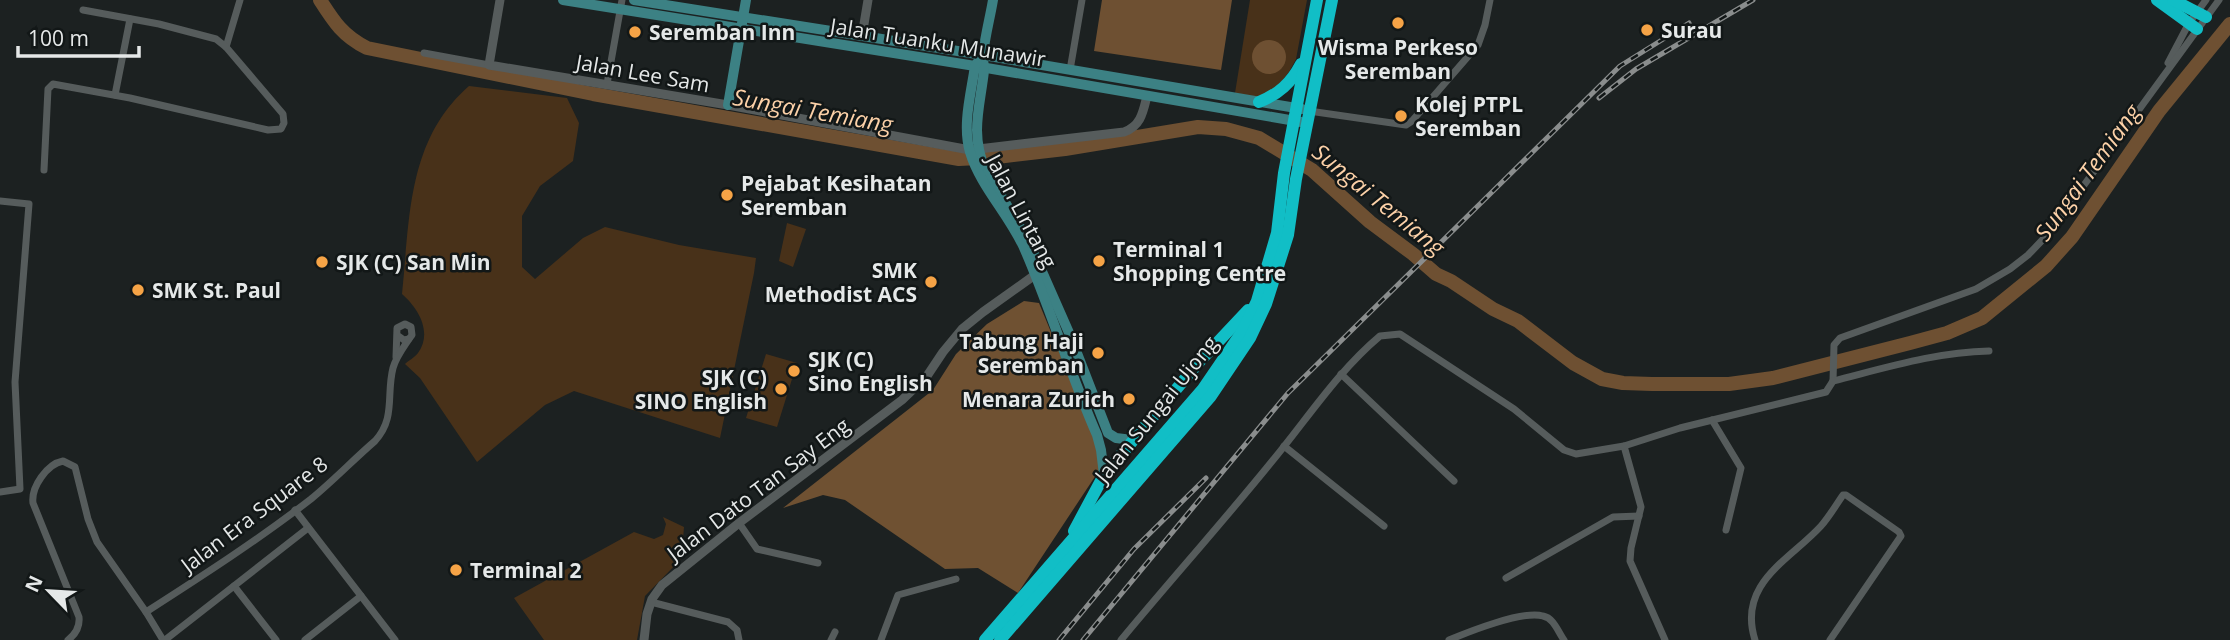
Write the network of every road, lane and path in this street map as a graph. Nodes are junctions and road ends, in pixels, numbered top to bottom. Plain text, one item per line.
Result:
1 (240, 0) edge
2 (500, 0) edge
3 (563, 0) edge
4 (634, 0) edge
5 (746, 0) edge
6 (868, 0) edge
7 (993, 0) edge
8 (1082, 0) edge
9 (1317, 0) edge
10 (1332, 0) edge
11 (1490, 0) edge
12 (2157, 0) edge
13 (2173, 0) edge
14 (2206, 0) edge
15 (2219, 0) edge
16 (622, 5) edge
17 (83, 10) dead end
18 (130, 19) junction
19 (2198, 20) junction
20 (742, 23) junction
21 (862, 36) junction
22 (226, 47) junction
23 (1307, 52) junction
24 (424, 53) dead end
25 (983, 55) junction
26 (489, 65) junction
27 (980, 67) junction
28 (1070, 70) junction
29 (607, 84) junction
30 (115, 95) junction
31 (1147, 96) junction
32 (1259, 102) junction
33 (728, 105) junction
34 (1302, 116) junction
35 (975, 153) junction
36 (44, 170) dead end
37 (1290, 176) junction
38 (0, 201) edge
39 (1038, 273) junction
40 (1256, 301) junction
41 (397, 335) junction
42 (409, 339) junction
43 (1989, 351) dead end
44 (396, 358) junction
45 (1341, 374) junction
46 (1833, 381) junction
47 (1092, 408) junction
48 (1712, 420) junction
49 (1132, 440) junction
50 (1284, 446) junction
51 (1624, 446) junction
52 (1104, 475) junction
53 (1454, 481) dead end
54 (0, 492) edge
55 (295, 510) junction
56 (1639, 516) junction
57 (738, 523) junction
58 (1384, 526) dead end
59 (308, 528) junction
60 (1726, 530) dead end
61 (1066, 547) junction
62 (818, 563) dead end
63 (1506, 578) dead end
64 (956, 579) dead end
65 (234, 586) junction
66 (361, 596) junction
67 (651, 602) junction
68 (146, 612) junction
69 (68, 640) edge
70 (164, 640) edge
71 (276, 640) edge
72 (305, 640) edge
73 (395, 640) edge
74 (644, 640) edge
75 (739, 640) edge
76 (881, 640) edge
77 (985, 640) edge
78 (1000, 640) edge
79 (1121, 640) edge
80 (1449, 640) edge
81 (1564, 640) edge
82 (1665, 640) edge
83 (1755, 640) edge
84 (1830, 640) edge

1 - 22 street
2 - 26 street
3 - 16 main road, Jalan Tuanku Munawir
4 - 20 main road, Jalan Tuanku Munawir
5 - 20 main road
6 - 21 street
7 - 25 main road, Jalan Lintang
8 - 28 street
9 - 23 highway, Jalan Sungai Ujong
10 - 34 highway, Jalan Sungai Ujong
11 - 34 street
12 - 19 highway
13 - 19 highway
14 - 19 street
15 - 19 street
16 - 20 main road, Jalan Tuanku Munawir
16 - 29 street
17 - 18 street
18 - 22 street
18 - 30 street
19 - 46 street
20 - 21 main road, Jalan Tuanku Munawir
20 - 27 main road, Jalan Tuanku Munawir
20 - 33 main road
21 - 25 main road, Jalan Tuanku Munawir
22 - 30 street
23 - 32 highway
23 - 34 highway, Jalan Sungai Ujong
24 - 26 street
25 - 27 main road, Jalan Lintang
25 - 28 main road, Jalan Tuanku Munawir
26 - 29 street, Jalan Lee Sam
27 - 31 main road, Jalan Tuanku Munawir
27 - 35 main road, Jalan Lintang
28 - 32 main road, Jalan Tuanku Munawir
29 - 33 street, Jalan Lee Sam
30 - 36 street
31 - 34 main road, Jalan Tuanku Munawir
31 - 35 street, Jalan Lee Sam
32 - 34 main road, Jalan Tuanku Munawir
33 - 35 street, Jalan Lee Sam
34 - 37 highway, Jalan Sungai Ujong
35 - 39 main road, Jalan Lintang
37 - 40 highway, Jalan Sungai Ujong
37 - 78 highway, Jalan Sungai Ujong
38 - 54 street
39 - 47 main road, Jalan Lintang
39 - 57 street, Jalan Dato Tan Say Eng
40 - 49 highway
40 - 61 highway, Jalan Sungai Ujong
41 - 42 street
41 - 42 street
41 - 44 street, Jalan Era Square 8
42 - 44 street, Jalan Era Square 8
43 - 46 street
44 - 55 street, Jalan Era Square 8
45 - 50 street
45 - 51 street
45 - 53 street
46 - 48 street
47 - 49 main road, Jalan Lintang
47 - 52 main road, Jalan Lintang
48 - 51 street
48 - 60 street
49 - 52 highway
50 - 58 street
50 - 79 street
51 - 56 street
52 - 61 highway
55 - 59 street
55 - 68 street, Jalan Era Square 8
56 - 63 street
56 - 82 street
57 - 62 street
57 - 67 street, Jalan Dato Tan Say Eng
59 - 65 street, Jalan Era Square 8
59 - 66 street
61 - 77 highway, Jalan Sungai Ujong
64 - 76 street
65 - 70 street, Jalan Era Square 8
65 - 71 street
66 - 72 street
66 - 73 street
67 - 74 street, Jalan Dato Tan Say Eng
67 - 75 street
68 - 69 street
68 - 70 street
80 - 81 street
83 - 84 street

